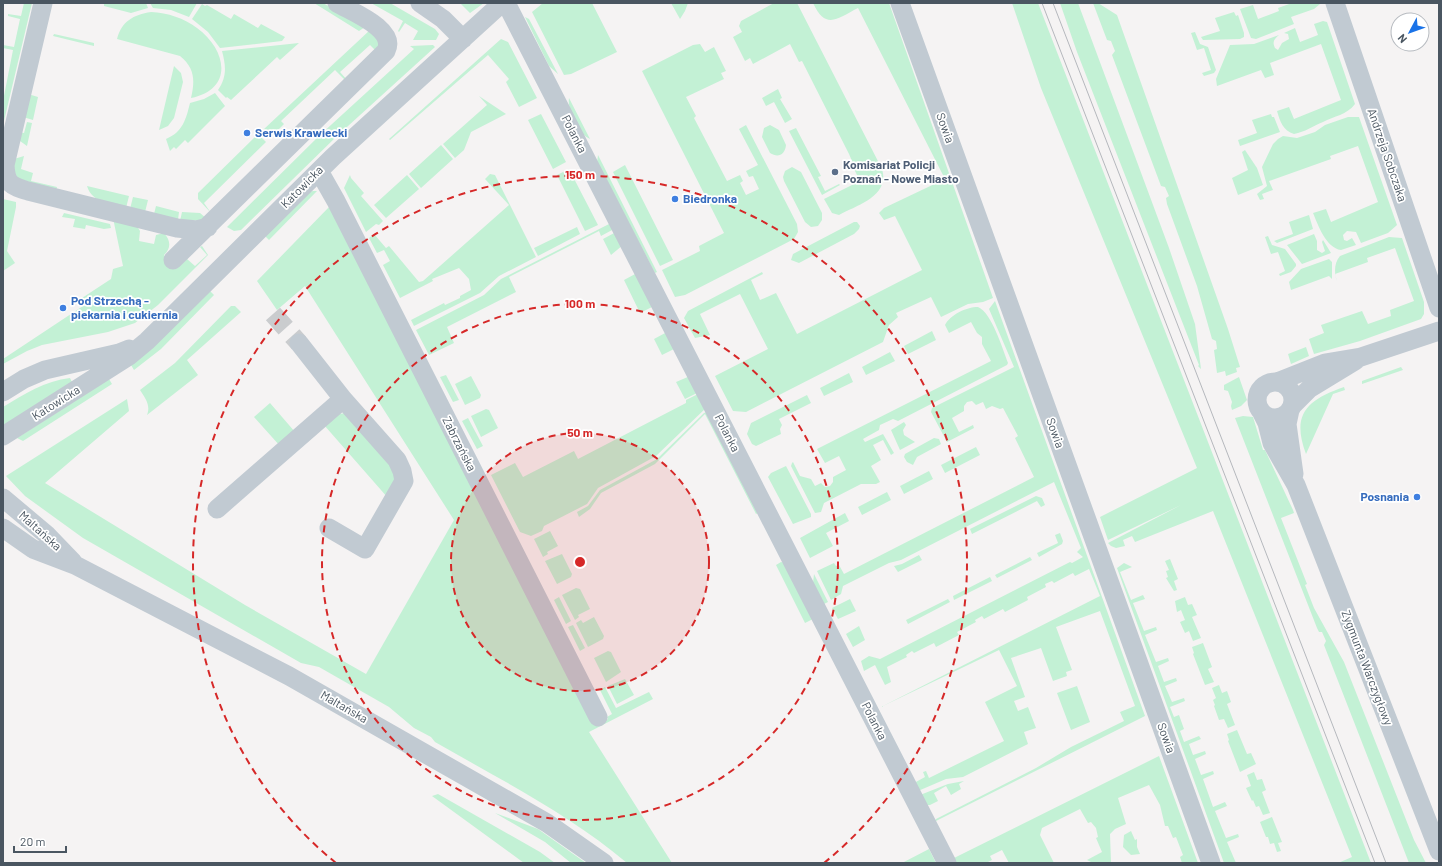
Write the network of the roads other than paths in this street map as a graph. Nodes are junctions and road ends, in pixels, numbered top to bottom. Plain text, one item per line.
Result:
1 (43, 3) edge
2 (337, 3) edge
3 (502, 3) edge
4 (506, 3) edge
5 (900, 3) edge
6 (1334, 3) edge
7 (429, 5) edge
8 (463, 39) junction
9 (319, 171) junction
10 (208, 227) junction
11 (173, 260) dead end
12 (1439, 308) edge
13 (1439, 331) edge
14 (147, 341) junction
15 (299, 343) tunnel mouth
16 (1361, 357) junction
17 (1278, 382) junction
18 (3, 392) edge
19 (343, 399) junction
20 (1291, 408) junction
21 (1262, 413) junction
22 (3, 436) edge
23 (1296, 485) junction
24 (3, 498) edge
25 (217, 509) dead end
26 (3, 528) edge
27 (329, 528) dead end
28 (75, 565) junction
29 (598, 718) dead end
30 (1439, 851) edge
31 (604, 863) edge
32 (947, 863) edge
33 (1211, 863) edge

1 - 10 street
2 - 10 street
3 - 8 street, Katowicka
4 - 32 street, Polanka
5 - 33 street, Sowia
6 - 12 street, Andrzeja Sobczaka
7 - 8 street
8 - 9 street, Katowicka
9 - 14 street, Katowicka
9 - 29 street, Zabrzańska
10 - 11 street
13 - 16 street
14 - 18 street, Katowicka
14 - 22 street, Katowicka
15 - 19 street
16 - 17 street
16 - 20 street
17 - 20 street
17 - 21 street
19 - 25 street
19 - 27 street
20 - 21 street
20 - 23 street, Zygmunta Warczygłowy
21 - 23 street, Zygmunta Warczygłowy
23 - 30 street, Zygmunta Warczygłowy
24 - 28 street, Maltańska
26 - 28 street, Maltańska
28 - 31 street, Maltańska

